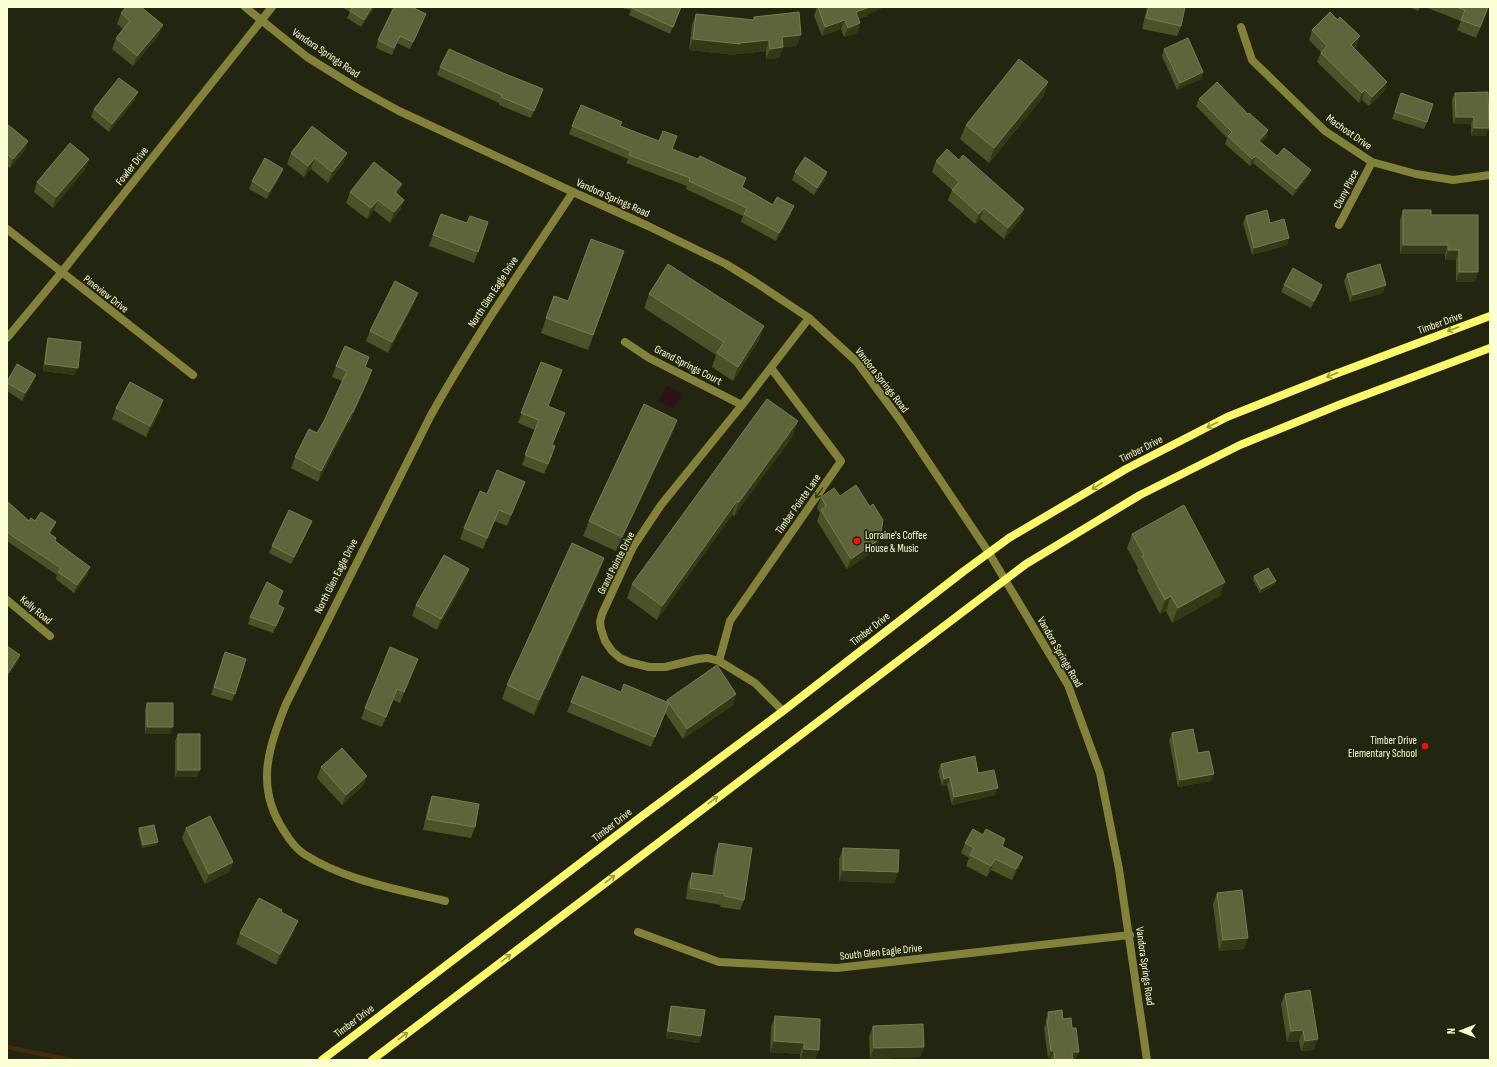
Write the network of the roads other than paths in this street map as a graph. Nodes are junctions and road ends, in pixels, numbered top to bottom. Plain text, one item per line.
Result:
1 (245, 7) edge
2 (272, 7) edge
3 (262, 20) junction
4 (1241, 27) dead end
5 (1372, 162) junction
6 (1490, 175) edge
7 (573, 192) junction
8 (1339, 225) dead end
9 (7, 229) edge
10 (61, 273) junction
11 (1490, 316) edge
12 (809, 318) junction
13 (7, 338) edge
14 (625, 342) dead end
15 (1490, 348) edge
16 (771, 368) junction
17 (193, 374) dead end
18 (742, 405) junction
19 (989, 553) junction
20 (1004, 579) junction
21 (7, 600) edge
22 (50, 636) dead end
23 (719, 661) junction
24 (783, 711) junction
25 (445, 901) dead end
26 (638, 932) dead end
27 (1130, 935) junction
28 (322, 1060) edge
29 (372, 1060) edge
30 (1147, 1060) edge

1 - 3 street, Vandora Springs Road
2 - 3 street, Fowler Drive
3 - 7 street, Vandora Springs Road
3 - 10 street, Fowler Drive
4 - 5 street, Machost Drive
5 - 6 street, Machost Drive
5 - 8 street, Cluny Place
7 - 12 street, Vandora Springs Road
7 - 25 street, North Glen Eagle Drive
9 - 10 street, Pineview Drive
10 - 13 street, Fowler Drive
10 - 17 street, Pineview Drive
11 -> 19 main road, Timber Drive
12 - 16 street, Grand Pointe Drive
12 - 19 street, Vandora Springs Road
14 - 18 street, Grand Springs Court
15 - 20 main road
16 - 18 street, Grand Pointe Drive
16 -> 23 street, Timber Pointe Lane
18 - 23 street, Grand Pointe Drive
19 - 20 street, Vandora Springs Road
19 - 24 main road, Timber Drive
20 - 27 street, Vandora Springs Road
29 -> 20 main road
21 - 22 street, Kelly Road
23 - 24 street, Grand Pointe Drive
24 - 28 main road, Timber Drive
26 - 27 street, South Glen Eagle Drive
27 - 30 street, Vandora Springs Road

